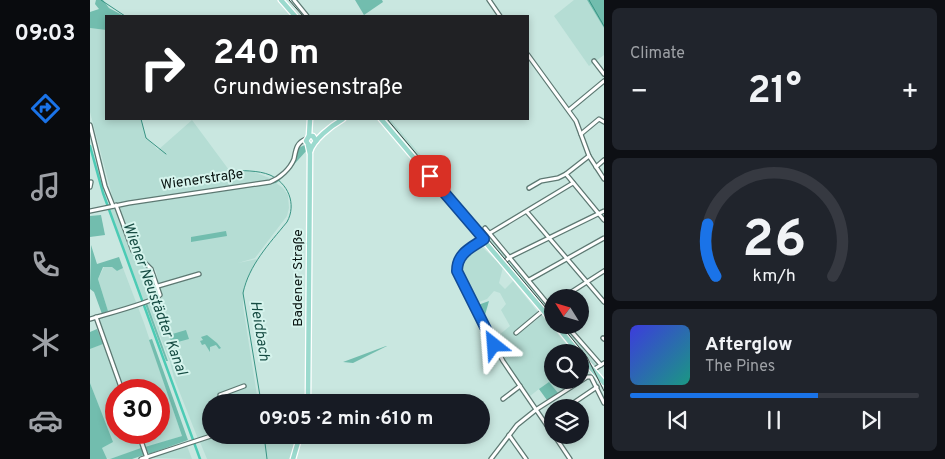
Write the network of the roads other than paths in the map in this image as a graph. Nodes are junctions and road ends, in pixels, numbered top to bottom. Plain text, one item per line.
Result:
1 (281, 0) edge
2 (294, 0) edge
3 (489, 0) edge
4 (294, 15) edge
5 (306, 15) edge
6 (499, 15) edge
7 (529, 56) edge
8 (594, 61) dead end
9 (604, 74) edge
10 (604, 81) edge
11 (568, 110) junction
12 (310, 120) edge
13 (341, 120) edge
14 (382, 120) edge
15 (604, 122) edge
16 (90, 126) edge
17 (581, 134) junction
18 (311, 140) junction
19 (589, 156) junction
20 (604, 160) edge
21 (596, 167) junction
22 (566, 174) junction
23 (604, 178) edge
24 (91, 182) dead end
25 (573, 183) junction
26 (90, 187) edge
27 (529, 188) dead end
28 (113, 206) junction
29 (90, 211) edge
30 (604, 211) edge
31 (526, 212) junction
32 (599, 214) junction
33 (604, 220) edge
34 (485, 228) dead end
35 (490, 233) junction
36 (550, 238) junction
37 (604, 238) edge
38 (484, 239) junction
39 (510, 258) junction
40 (568, 259) junction
41 (503, 263) junction
42 (604, 271) edge
43 (199, 274) dead end
44 (529, 280) junction
45 (586, 282) junction
46 (158, 286) junction
47 (576, 289) edge
48 (544, 296) edge
49 (604, 302) edge
50 (543, 310) joint
51 (96, 317) junction
52 (90, 319) edge
53 (516, 334) dead end
54 (563, 334) edge
55 (574, 334) edge
56 (571, 344) edge
57 (602, 364) edge
58 (589, 366) edge
59 (593, 371) junction
60 (118, 379) edge
61 (604, 382) edge
62 (244, 386) dead end
63 (520, 386) junction
64 (597, 387) junction
65 (223, 394) edge
66 (308, 394) edge
67 (503, 399) dead end
68 (579, 399) edge
69 (604, 403) edge
70 (537, 409) junction
71 (544, 420) edge
72 (509, 434) junction
73 (202, 439) edge
74 (142, 444) edge
75 (297, 444) edge
76 (559, 444) edge
77 (147, 458) edge
78 (141, 459) edge
79 (293, 459) edge
80 (491, 459) edge
81 (526, 459) edge
82 (569, 459) edge

1 - 4 main road
2 - 5 street
3 - 6 street
7 - 11 street
8 - 9 street
10 - 11 street
11 - 17 street
12 - 18 main road
13 - 18 main road
14 - 38 main road
15 - 17 street
16 - 28 street
17 - 19 street
18 - 28 street, Wienerstraße
18 - 66 main road, Badener Straße
19 - 21 street
19 - 22 street
20 - 21 street
21 - 23 street
22 - 25 street
22 - 27 street
24 - 26 street
25 - 31 street
25 - 32 street
28 - 29 street, Wienerstraße
28 - 46 street
30 - 32 street
31 - 35 street
31 - 36 street
32 - 33 street
32 - 36 street
34 - 35 street
35 - 39 street
36 - 39 street
36 - 40 street
37 - 40 street
38 - 41 main road
38 - 63 street
39 - 41 street
39 - 44 street
40 - 44 street
40 - 45 street
41 - 50 main road
42 - 45 street
43 - 46 street
44 - 48 street
45 - 47 street
45 - 49 street
46 - 51 street
50 - 53 street
51 - 52 street
51 - 60 street
54 - 56 main road
55 - 57 street
57 - 59 street
58 - 59 main road
59 - 61 main road
62 - 65 street
63 - 67 street
63 - 70 street
64 - 68 street
64 - 69 street
64 - 70 street
70 - 71 street
70 - 72 street
72 - 80 street
72 - 81 street
73 - 77 street
74 - 77 street
75 - 79 main road
76 - 82 street
77 - 78 street

